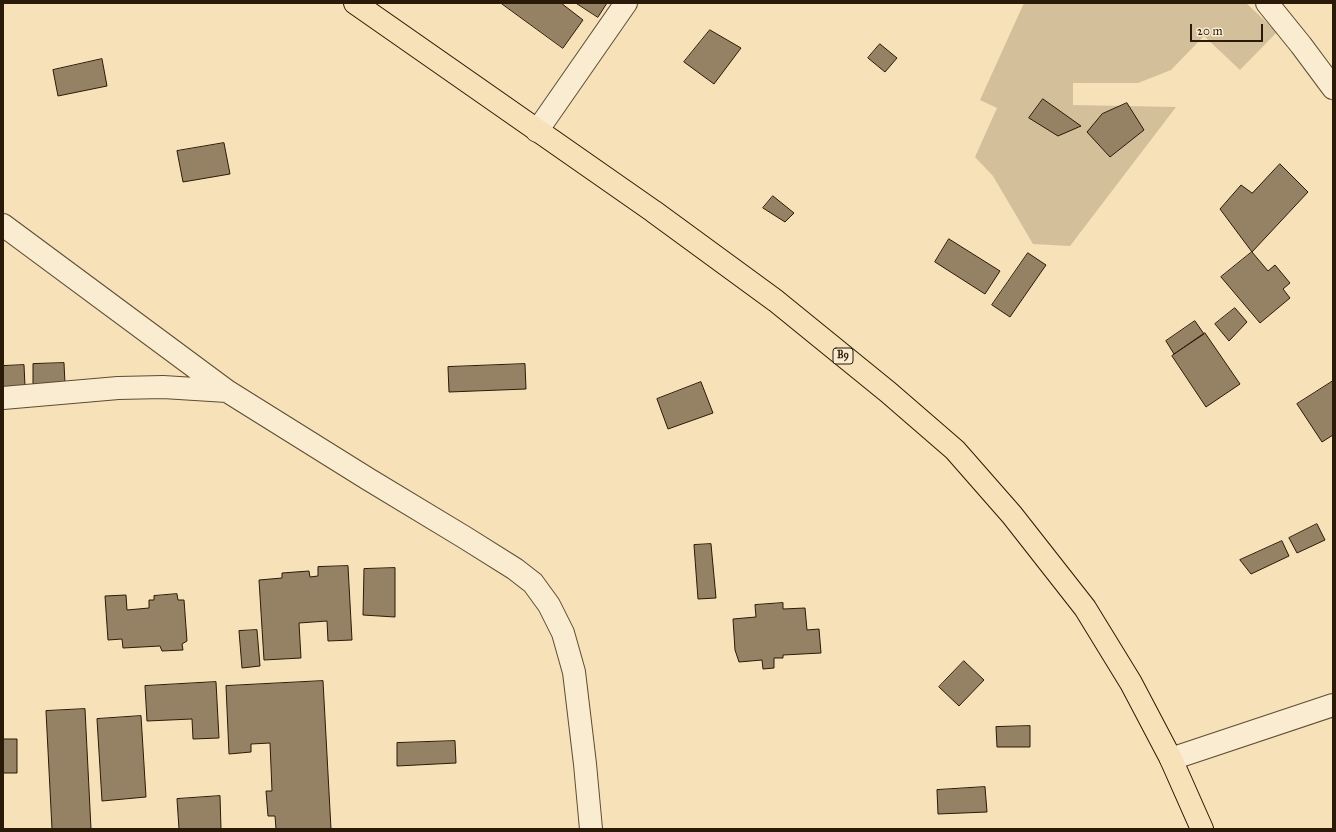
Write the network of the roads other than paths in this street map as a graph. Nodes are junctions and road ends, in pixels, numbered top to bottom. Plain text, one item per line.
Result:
1 (355, 3) edge
2 (626, 3) edge
3 (1267, 3) edge
4 (1333, 88) edge
5 (537, 131) junction
6 (3, 225) edge
7 (227, 391) junction
8 (3, 398) edge
9 (1333, 705) edge
10 (1171, 759) junction
11 (591, 829) edge
12 (1202, 829) edge

1 - 5 highway, B9
2 - 5 street
3 - 4 street
5 - 10 highway, B9
6 - 7 street
7 - 8 street
7 - 11 street
9 - 10 street
10 - 12 highway, B9

